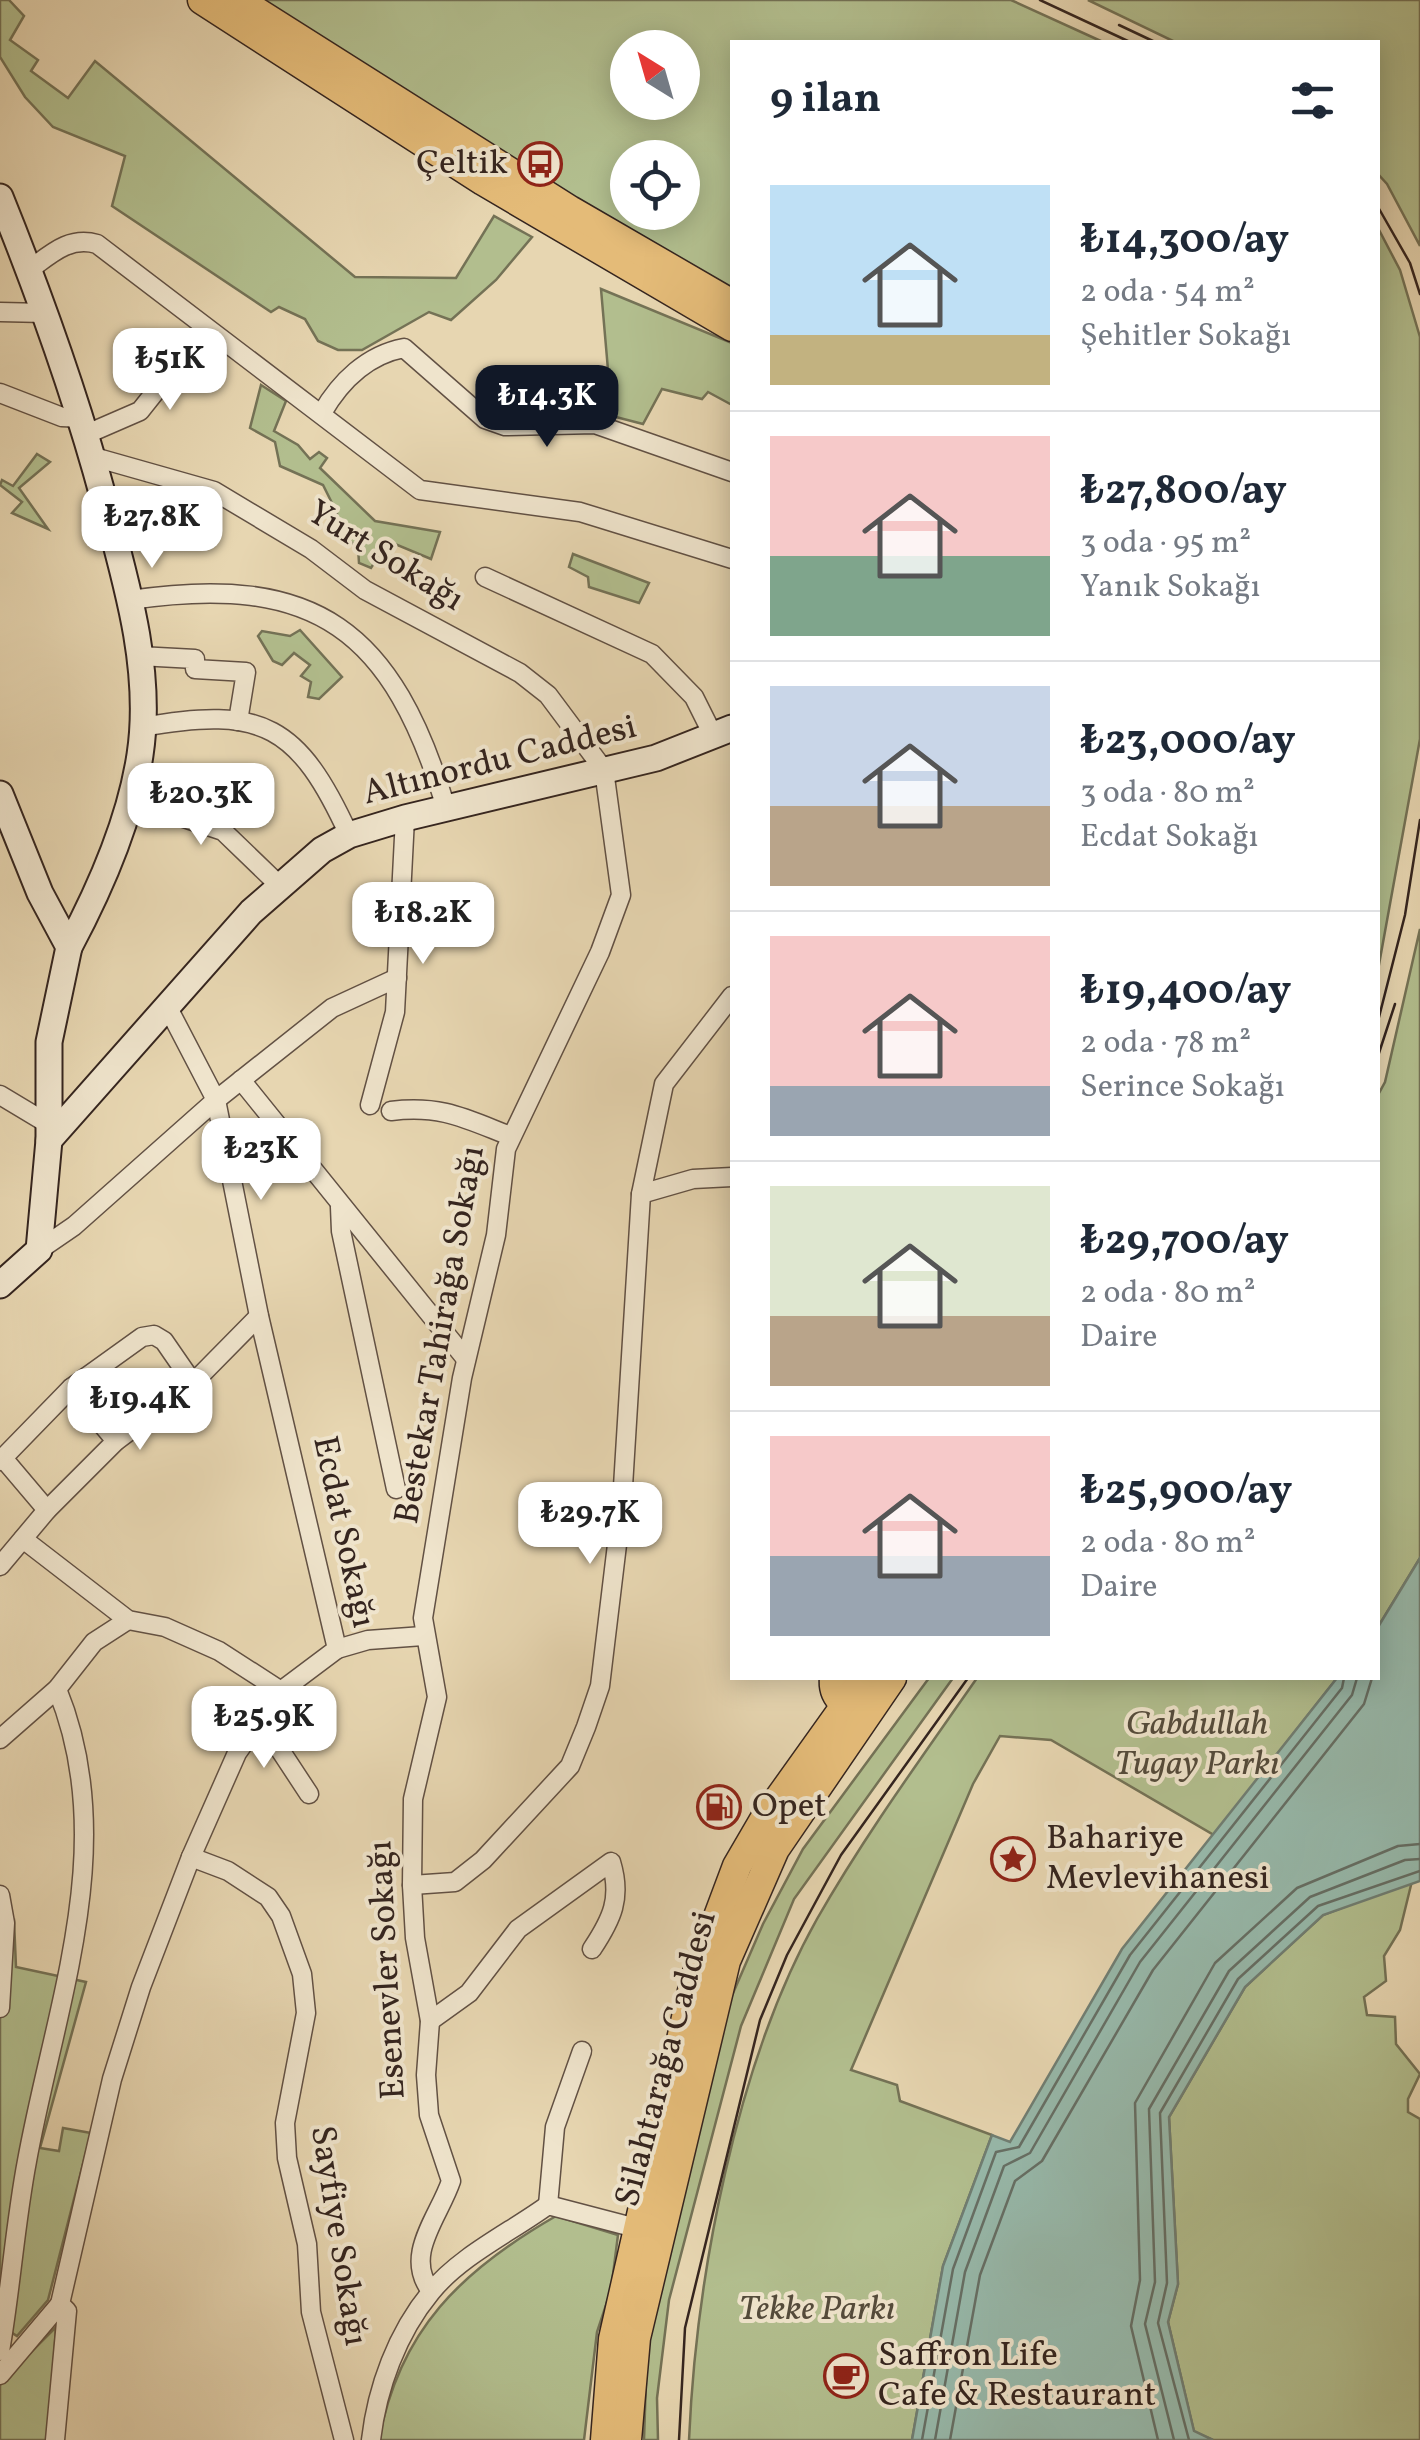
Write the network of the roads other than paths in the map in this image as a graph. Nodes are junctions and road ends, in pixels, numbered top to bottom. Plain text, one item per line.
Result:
1 (202, 0) edge
2 (238, 0) edge
3 (0, 197) edge
4 (29, 270) junction
5 (730, 303) edge
6 (0, 312) edge
7 (45, 313) junction
8 (730, 326) edge
9 (206, 328) junction
10 (0, 392) edge
11 (322, 413) junction
12 (88, 437) junction
13 (730, 471) edge
14 (730, 557) edge
15 (485, 577) dead end
16 (130, 600) junction
17 (139, 656) junction
18 (238, 721) junction
19 (143, 727) junction
20 (723, 732) edge
21 (604, 770) junction
22 (0, 794) edge
23 (130, 800) junction
24 (446, 808) junction
25 (405, 818) junction
26 (349, 836) junction
27 (279, 885) junction
28 (68, 947) junction
29 (398, 978) junction
30 (730, 999) edge
31 (166, 1004) junction
32 (241, 1080) junction
33 (0, 1095) edge
34 (216, 1100) junction
35 (370, 1105) dead end
36 (391, 1112) dead end
37 (50, 1132) junction
38 (510, 1136) junction
39 (730, 1176) edge
40 (641, 1194) junction
41 (340, 1207) junction
42 (39, 1250) junction
43 (0, 1285) edge
44 (259, 1316) junction
45 (466, 1359) junction
46 (192, 1383) junction
47 (71, 1388) junction
48 (116, 1441) junction
49 (1, 1459) edge
50 (396, 1490) dead end
51 (47, 1510) junction
52 (23, 1540) junction
53 (0, 1566) edge
54 (128, 1620) junction
55 (424, 1636) junction
56 (337, 1649) junction
57 (834, 1680) edge
58 (864, 1680) edge
59 (890, 1680) edge
60 (57, 1689) junction
61 (281, 1691) junction
62 (857, 1708) junction
63 (260, 1721) junction
64 (0, 1739) edge
65 (309, 1794) dead end
66 (191, 1858) junction
67 (412, 1885) junction
68 (0, 1895) edge
69 (592, 1949) dead end
70 (0, 2008) edge
71 (430, 2021) junction
72 (582, 2051) dead end
73 (548, 2204) junction
74 (636, 2228) junction
75 (431, 2291) junction
76 (60, 2304) junction
77 (0, 2351) edge
78 (0, 2375) edge
79 (55, 2440) edge
80 (344, 2440) edge
81 (372, 2440) edge
82 (605, 2440) edge
83 (626, 2440) edge

1 - 8 main road
2 - 5 main road
3 - 4 main road
4 - 7 main road
4 - 9 street
6 - 7 street
7 - 12 main road
9 - 11 street
9 - 12 street
10 - 12 street, Yurt Sokağı
11 - 13 street
11 - 14 street
12 - 16 main road
12 - 21 street, Yurt Sokağı
15 - 20 street
16 - 17 main road
16 - 24 street
17 - 18 street
17 - 19 main road
18 - 19 street
18 - 26 street
19 - 23 main road
20 - 21 main road, Altınordu Caddesi
21 - 24 main road, Altınordu Caddesi
21 - 38 street, Bestekar Tahirağa Sokağı
22 - 28 main road
23 - 27 street
23 - 28 main road
24 - 25 main road, Altınordu Caddesi
25 - 26 main road, Altınordu Caddesi
25 - 29 street
26 - 27 main road, Altınordu Caddesi
27 - 31 main road, Altınordu Caddesi
28 - 37 main road
29 - 32 street
29 - 35 street
30 - 40 street
31 - 34 street, Ecdat Sokağı
31 - 37 main road, Altınordu Caddesi
32 - 34 street
32 - 41 street
33 - 37 street
34 - 42 street
34 - 44 street, Ecdat Sokağı
36 - 38 street
37 - 42 main road
38 - 45 street, Bestekar Tahirağa Sokağı
39 - 40 street
40 - 67 street
41 - 45 street
41 - 50 street
42 - 43 main road
44 - 46 street
44 - 56 street, Ecdat Sokağı
45 - 55 street, Bestekar Tahirağa Sokağı
46 - 47 street
46 - 48 street
47 - 48 street
47 - 49 street
48 - 51 street
49 - 51 street
51 - 52 street
52 - 53 street
52 - 54 street
54 - 60 street
54 - 61 street
55 - 56 street
55 - 67 street, Esenevler Sokağı
56 - 61 street, Ecdat Sokağı
57 - 62 main road
58 - 62 main road, Silahtarağa Caddesi
59 - 62 main road, Silahtarağa Caddesi
60 - 64 street
60 - 77 street
61 - 63 street, Ecdat Sokağı
62 - 74 main road, Silahtarağa Caddesi
62 - 83 main road, Silahtarağa Caddesi
63 - 65 street
63 - 66 street, Ecdat Sokağı
66 - 76 street, Ecdat Sokağı
66 - 80 street, Sayfiye Sokağı
67 - 71 street, Esenevler Sokağı
68 - 70 street
69 - 71 street
71 - 75 street, Esenevler Sokağı
72 - 73 street
73 - 74 street
73 - 75 street
74 - 82 main road, Silahtarağa Caddesi
75 - 81 street
76 - 78 street
76 - 79 street, Ecdat Sokağı

